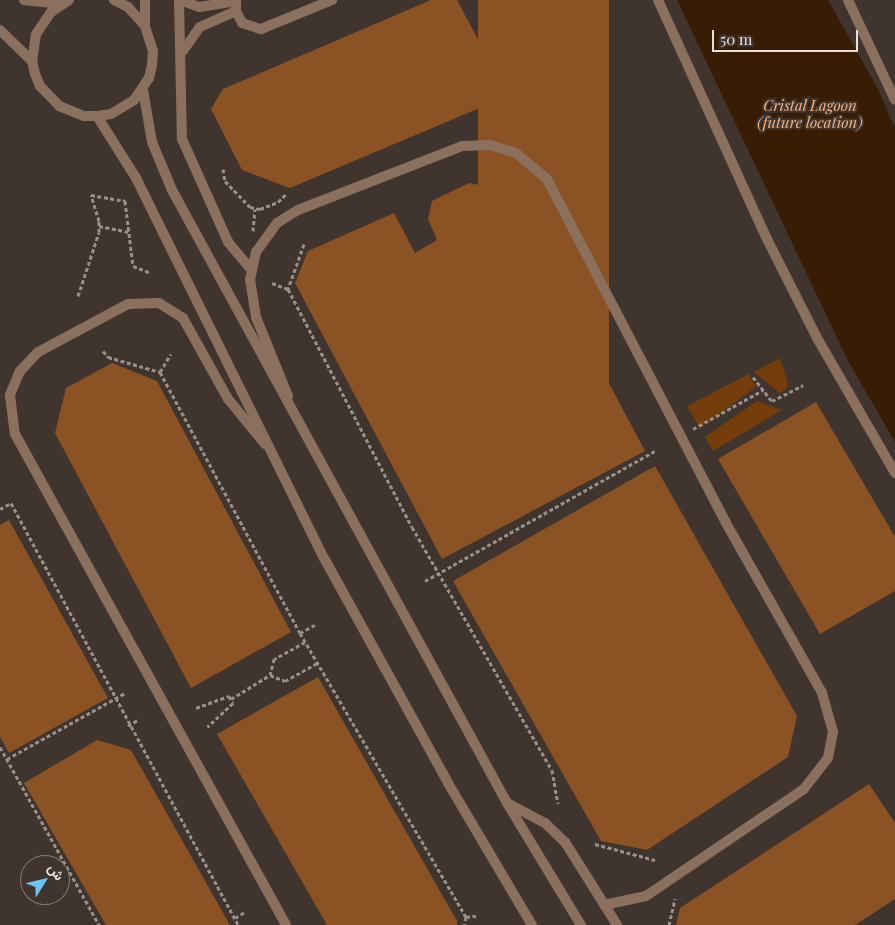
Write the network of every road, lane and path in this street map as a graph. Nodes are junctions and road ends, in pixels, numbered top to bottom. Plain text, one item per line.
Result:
1 (24, 0) edge
2 (114, 0) edge
3 (145, 0) edge
4 (180, 0) edge
5 (332, 0) edge
6 (658, 0) edge
7 (848, 0) edge
8 (66, 2) edge
9 (236, 4) edge
10 (144, 26) junction
11 (0, 30) edge
12 (182, 51) junction
13 (32, 61) junction
14 (143, 90) junction
15 (895, 100) edge
16 (97, 116) junction
17 (223, 169) dead end
18 (286, 194) dead end
19 (255, 209) junction
20 (99, 226) junction
21 (129, 232) junction
22 (252, 237) dead end
23 (304, 244) dead end
24 (250, 268) junction
25 (149, 272) dead end
26 (272, 284) dead end
27 (288, 289) junction
28 (78, 296) dead end
29 (103, 351) dead end
30 (171, 354) dead end
31 (160, 372) junction
32 (754, 377) dead end
33 (803, 385) dead end
34 (763, 390) junction
35 (294, 417) junction
36 (693, 429) dead end
37 (265, 444) junction
38 (657, 450) dead end
39 (895, 473) edge
40 (0, 509) edge
41 (438, 574) junction
42 (425, 581) dead end
43 (316, 624) dead end
44 (300, 633) junction
45 (305, 642) junction
46 (317, 663) junction
47 (270, 675) junction
48 (125, 693) dead end
49 (231, 699) junction
50 (113, 700) junction
51 (196, 708) dead end
52 (138, 720) dead end
53 (128, 726) junction
54 (207, 727) dead end
55 (0, 747) edge
56 (7, 759) junction
57 (507, 802) junction
58 (558, 803) dead end
59 (595, 844) dead end
60 (655, 860) dead end
61 (675, 899) dead end
62 (604, 905) junction
63 (245, 912) dead end
64 (476, 916) dead end
65 (466, 917) junction
66 (235, 918) junction
67 (525, 920) edge
68 (99, 925) edge
69 (238, 925) edge
70 (286, 925) edge
71 (464, 925) edge
72 (532, 925) edge
73 (581, 925) edge
74 (617, 925) edge
75 (669, 925) edge

1 - 8 street
2 - 10 street
3 - 10 street
4 - 9 street
4 - 12 street
5 - 9 street
6 - 39 street
7 - 15 street
8 - 13 street
9 - 12 street
10 - 14 street
11 - 13 street
12 - 24 street
13 - 16 street
14 - 16 street
14 - 35 street
16 - 37 street
17 - 19 path
18 - 19 path
19 - 22 path
20 - 21 path
20 - 21 path
20 - 28 path
21 - 25 path
23 - 27 path
24 - 35 street
24 - 62 street
26 - 27 path
27 - 41 path
29 - 31 path
30 - 31 path
31 - 44 path
32 - 34 path
33 - 34 path
34 - 36 path
35 - 57 street
37 - 67 street
37 - 70 street
38 - 41 path
40 - 50 path
41 - 42 path
41 - 58 path
43 - 44 path
44 - 45 path
45 - 46 path
45 - 47 path
46 - 47 path
46 - 65 path
47 - 49 path
48 - 50 path
49 - 51 path
49 - 54 path
50 - 53 path
50 - 56 path
52 - 53 path
53 - 66 path
55 - 56 path
56 - 68 path
57 - 62 street
57 - 73 street
59 - 60 path
61 - 75 path
62 - 74 street
63 - 66 path
64 - 65 path
65 - 71 path
66 - 69 path
67 - 72 street

